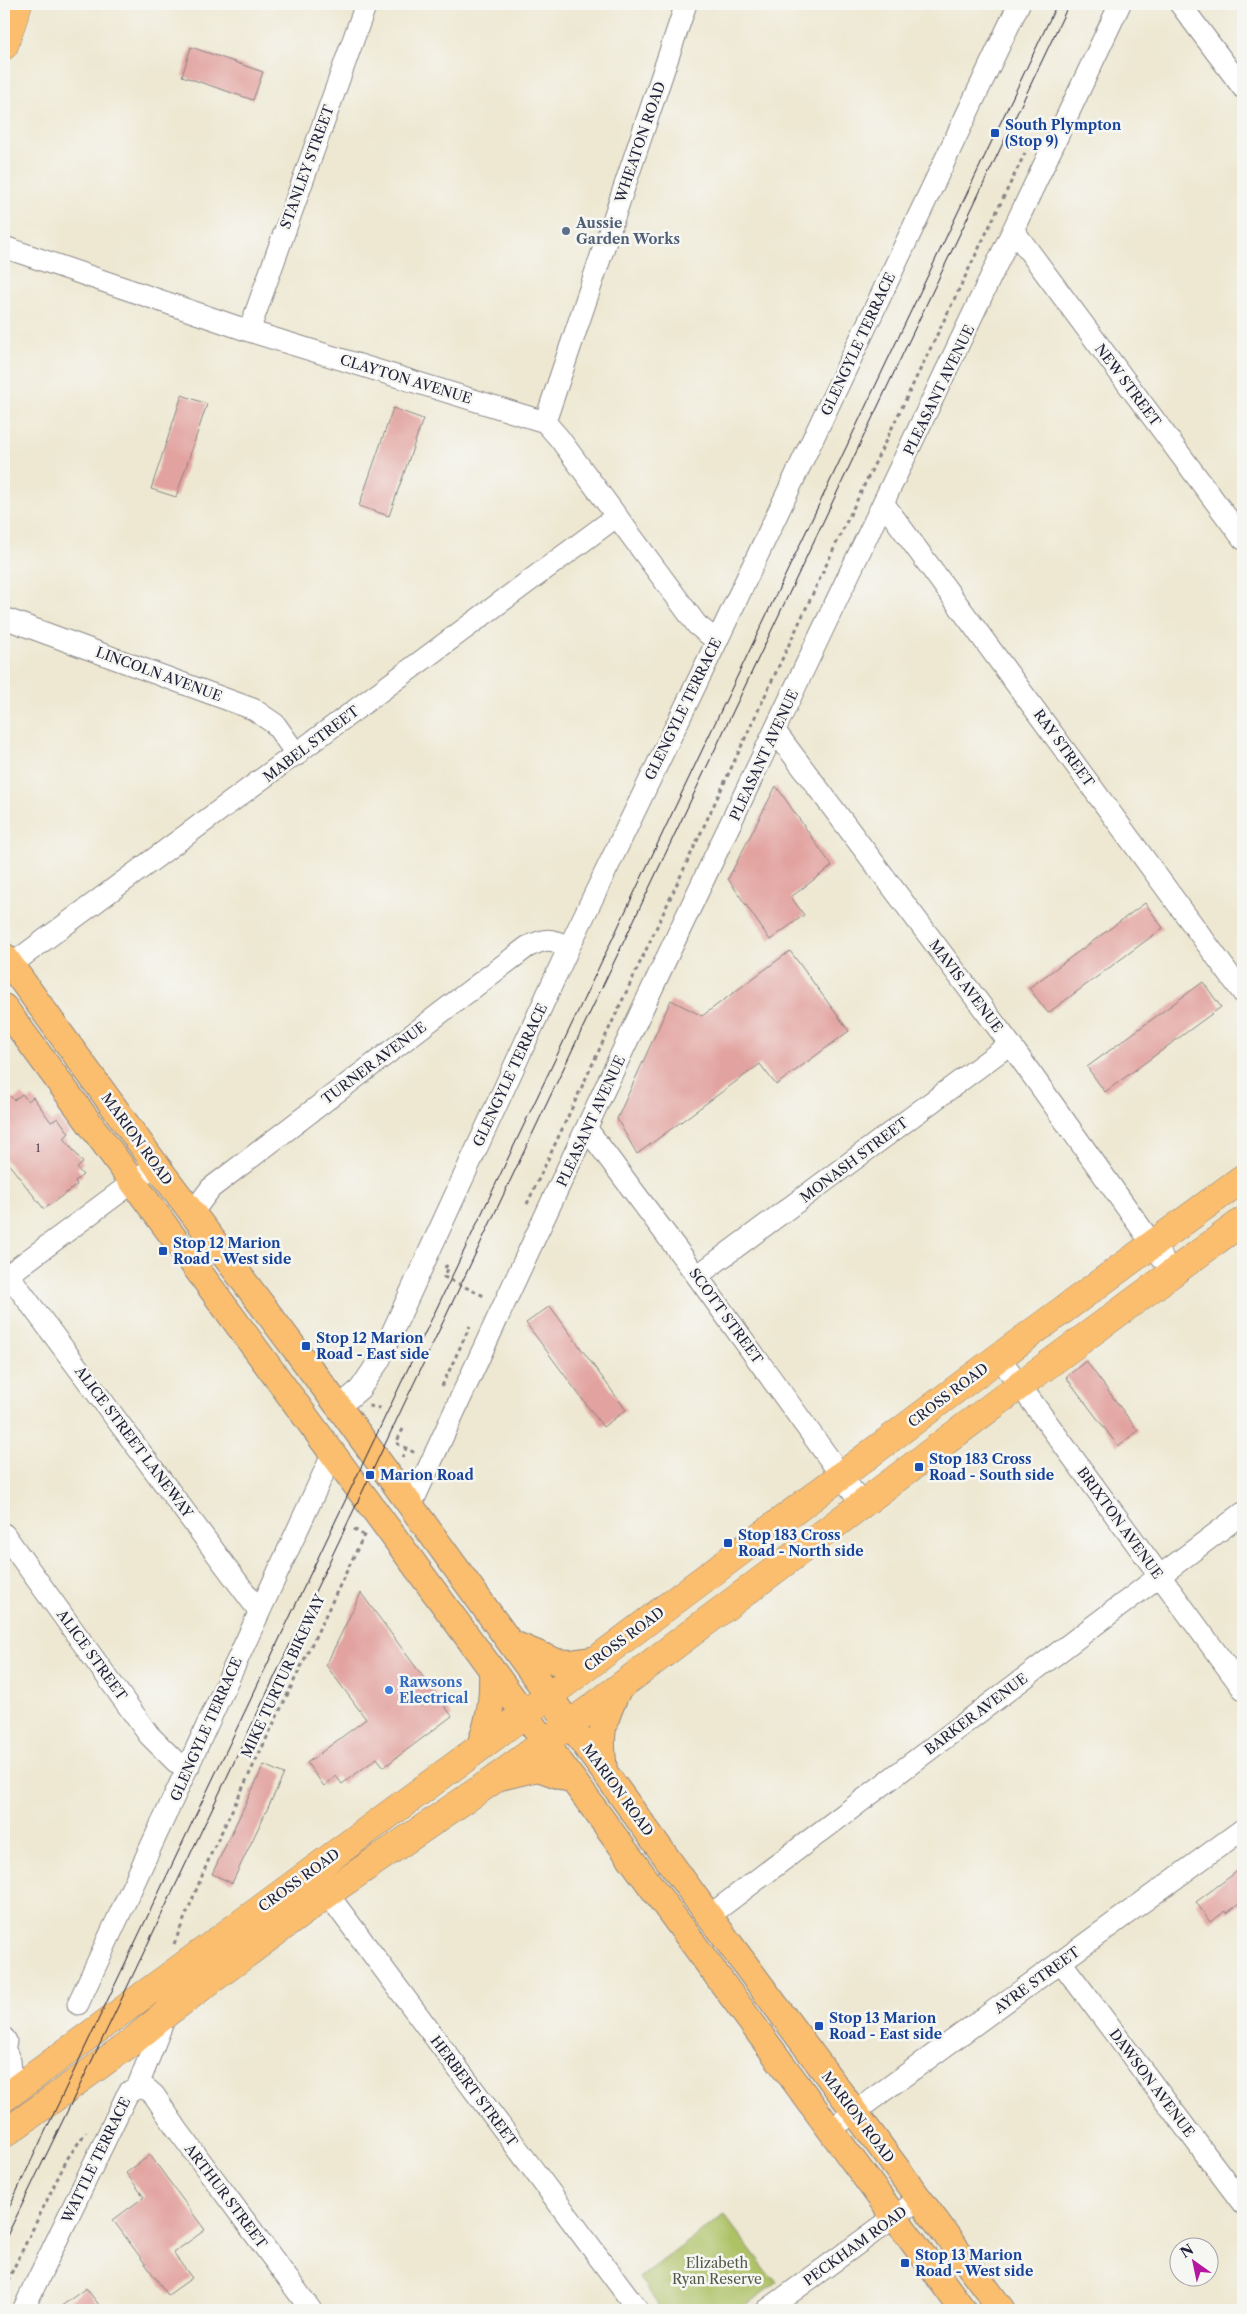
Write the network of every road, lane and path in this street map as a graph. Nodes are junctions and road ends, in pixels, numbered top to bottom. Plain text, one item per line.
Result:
1 (18, 4) edge
2 (366, 4) edge
3 (686, 4) edge
4 (1019, 4) edge
5 (1120, 4) edge
6 (1180, 4) edge
7 (4, 46) edge
8 (1243, 88) edge
9 (1014, 231) junction
10 (4, 248) edge
11 (249, 331) junction
12 (545, 422) junction
13 (884, 504) junction
14 (617, 516) junction
15 (1243, 539) edge
16 (4, 618) edge
17 (717, 641) junction
18 (775, 731) junction
19 (297, 755) junction
20 (569, 946) junction
21 (6, 964) edge
22 (1243, 993) edge
23 (4, 1007) edge
24 (1010, 1044) junction
25 (587, 1128) junction
26 (156, 1165) junction
27 (1243, 1178) edge
28 (132, 1183) junction
29 (192, 1213) junction
30 (1243, 1221) edge
31 (1154, 1244) junction
32 (1173, 1273) junction
33 (6, 1276) edge
34 (440, 1276) dead end
35 (697, 1276) junction
36 (484, 1296) dead end
37 (998, 1357) junction
38 (1019, 1386) junction
39 (339, 1407) junction
40 (403, 1429) dead end
41 (406, 1448) junction
42 (333, 1453) junction
43 (432, 1461) junction
44 (840, 1476) junction
45 (394, 1484) junction
46 (862, 1504) junction
47 (410, 1508) junction
48 (1243, 1514) edge
49 (372, 1528) junction
50 (354, 1529) dead end
51 (4, 1534) edge
52 (1159, 1576) junction
53 (259, 1610) junction
54 (510, 1642) junction
55 (598, 1659) junction
56 (492, 1670) junction
57 (618, 1689) junction
58 (1243, 1689) edge
59 (549, 1695) junction
60 (524, 1714) junction
61 (570, 1724) junction
62 (545, 1742) junction
63 (479, 1748) junction
64 (189, 1766) junction
65 (605, 1771) junction
66 (495, 1779) junction
67 (572, 1780) junction
68 (1243, 1829) edge
69 (310, 1871) junction
70 (327, 1894) junction
71 (708, 1916) junction
72 (171, 1952) dead end
73 (1061, 1962) junction
74 (78, 2004) dead end
75 (168, 2012) junction
76 (5, 2040) edge
77 (137, 2088) junction
78 (6, 2096) edge
79 (855, 2113) junction
80 (91, 2125) dead end
81 (830, 2130) junction
82 (4, 2134) edge
83 (920, 2199) junction
84 (1243, 2204) edge
85 (894, 2217) junction
86 (4, 2288) edge
87 (23, 2310) edge
88 (311, 2310) edge
89 (638, 2310) edge
90 (767, 2310) edge
91 (963, 2310) edge
92 (1002, 2310) edge

1 - 7 highway
2 - 11 street, STANLEY STREET
3 - 12 street, WHEATON ROAD
4 - 17 street, GLENGYLE TERRACE
5 - 9 street, PLEASANT AVENUE
6 - 8 street
9 - 13 street, PLEASANT AVENUE
9 - 15 street, NEW STREET
10 - 11 street, CLAYTON AVENUE
11 - 12 street, CLAYTON AVENUE
12 - 14 street
13 - 18 street, PLEASANT AVENUE
13 - 22 street, RAY STREET
14 - 17 street
14 - 19 street, MABEL STREET
16 - 19 street, LINCOLN AVENUE
17 - 20 street, GLENGYLE TERRACE
18 - 24 street, MAVIS AVENUE
18 - 25 street, PLEASANT AVENUE
19 - 21 street, MABEL STREET
20 - 29 street, TURNER AVENUE
20 - 39 street, GLENGYLE TERRACE
21 - 26 main road, MARION ROAD
23 - 28 main road
24 - 31 street, MAVIS AVENUE
24 - 35 street, MONASH STREET
25 - 35 street, SCOTT STREET
25 - 43 street, PLEASANT AVENUE
26 - 28 street
26 - 29 main road, MARION ROAD
27 - 31 highway, CROSS ROAD
28 - 33 street
28 - 42 main road
29 - 39 main road, MARION ROAD
30 - 32 highway, CROSS ROAD
31 - 32 street, MAVIS AVENUE
31 - 37 highway, CROSS ROAD
32 - 38 highway, CROSS ROAD
33 - 53 street, ALICE STREET LANEWAY
34 - 36 path
35 - 44 street, SCOTT STREET
37 - 38 street, BRIXTON AVENUE
37 - 44 highway, CROSS ROAD
38 - 46 highway, CROSS ROAD
38 - 52 street, BRIXTON AVENUE
39 - 45 main road, MARION ROAD
40 - 41 path
41 - 43 path
41 - 45 path
42 - 49 main road
42 - 53 street, GLENGYLE TERRACE
43 - 47 street, PLEASANT AVENUE
44 - 46 street, SCOTT STREET
44 - 55 highway, CROSS ROAD
45 - 47 main road, MARION ROAD
46 - 57 highway, CROSS ROAD
47 - 54 main road, MARION ROAD
48 - 52 street, BARKER AVENUE
49 - 50 path
49 - 56 main road
49 - 72 path, MIKE TURTUR BIKEWAY
51 - 64 street, ALICE STREET
52 - 58 street, BRIXTON AVENUE
52 - 71 street, BARKER AVENUE
53 - 64 street, GLENGYLE TERRACE
54 - 55 main road
54 - 59 main road, MARION ROAD
55 - 59 highway, CROSS ROAD
56 - 60 main road
56 - 63 main road
57 - 61 highway, CROSS ROAD
57 - 65 main road
59 - 60 highway, CROSS ROAD
59 - 61 main road, MARION ROAD
60 - 62 main road
60 - 63 highway, CROSS ROAD
61 - 62 highway, CROSS ROAD
61 - 65 main road, MARION ROAD
62 - 66 highway, CROSS ROAD
62 - 67 main road
63 - 69 highway, CROSS ROAD
64 - 74 street, GLENGYLE TERRACE
65 - 71 main road, MARION ROAD
66 - 67 main road
66 - 70 highway, CROSS ROAD
67 - 81 main road
68 - 73 street, AYRE STREET
69 - 70 street, HERBERT STREET
69 - 78 highway, CROSS ROAD
70 - 75 highway, CROSS ROAD
70 - 89 street, HERBERT STREET
71 - 79 main road, MARION ROAD
73 - 79 street, AYRE STREET
73 - 84 street, DAWSON AVENUE
75 - 77 street, WATTLE TERRACE
75 - 82 highway, CROSS ROAD
76 - 78 street
77 - 87 street, WATTLE TERRACE
77 - 88 street, ARTHUR STREET
79 - 81 street, AYRE STREET
79 - 83 main road, MARION ROAD
80 - 86 path
81 - 85 main road
83 - 85 street, PECKHAM ROAD
83 - 92 main road, MARION ROAD
85 - 90 street, PECKHAM ROAD
85 - 91 main road

